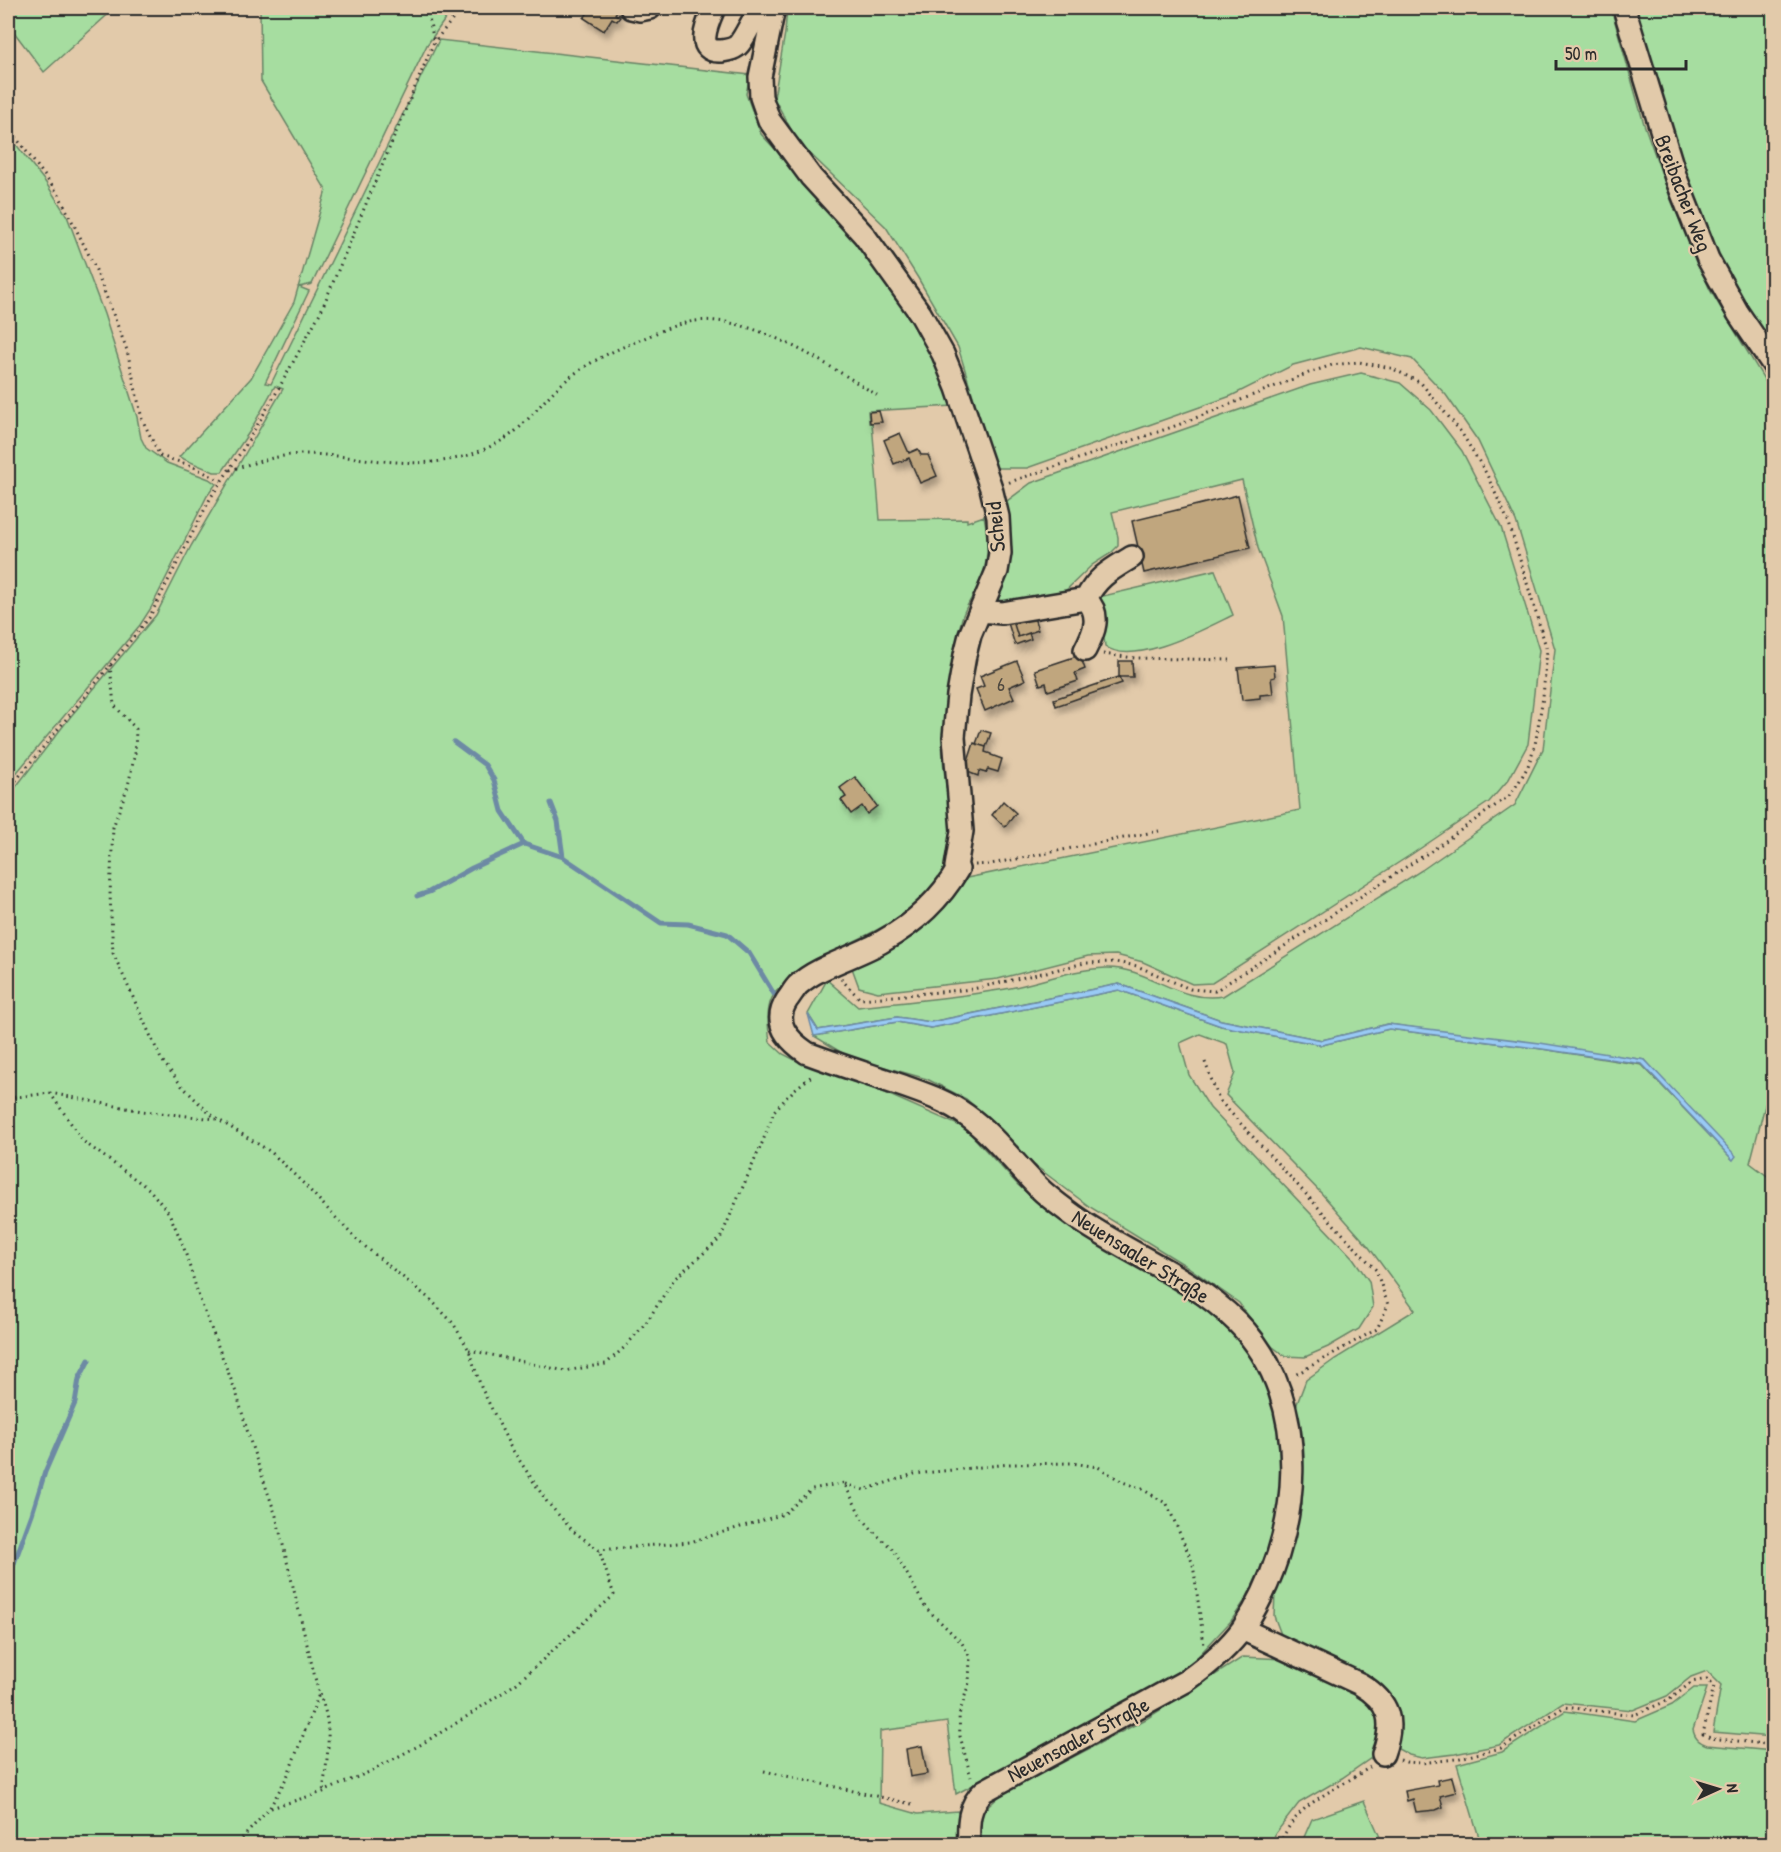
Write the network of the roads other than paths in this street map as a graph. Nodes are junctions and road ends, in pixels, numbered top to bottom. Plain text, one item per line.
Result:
1 (631, 8) edge
2 (651, 8) edge
3 (714, 8) edge
4 (1623, 8) edge
5 (770, 11) edge
6 (1773, 366) edge
7 (1132, 557) dead end
8 (1086, 599) junction
9 (981, 611) junction
10 (1085, 650) road end
11 (783, 1007) joint
12 (1242, 1629) junction
13 (1383, 1754) road end
14 (969, 1845) edge

1 - 2 street
3 - 5 street
4 - 6 street, Breibacher Weg
5 - 9 street, Scheid
7 - 8 street
8 - 9 street
8 - 10 street
9 - 11 street, Scheid
11 - 12 street, Neuensaaler Straße
12 - 13 street
12 - 14 street, Neuensaaler Straße

